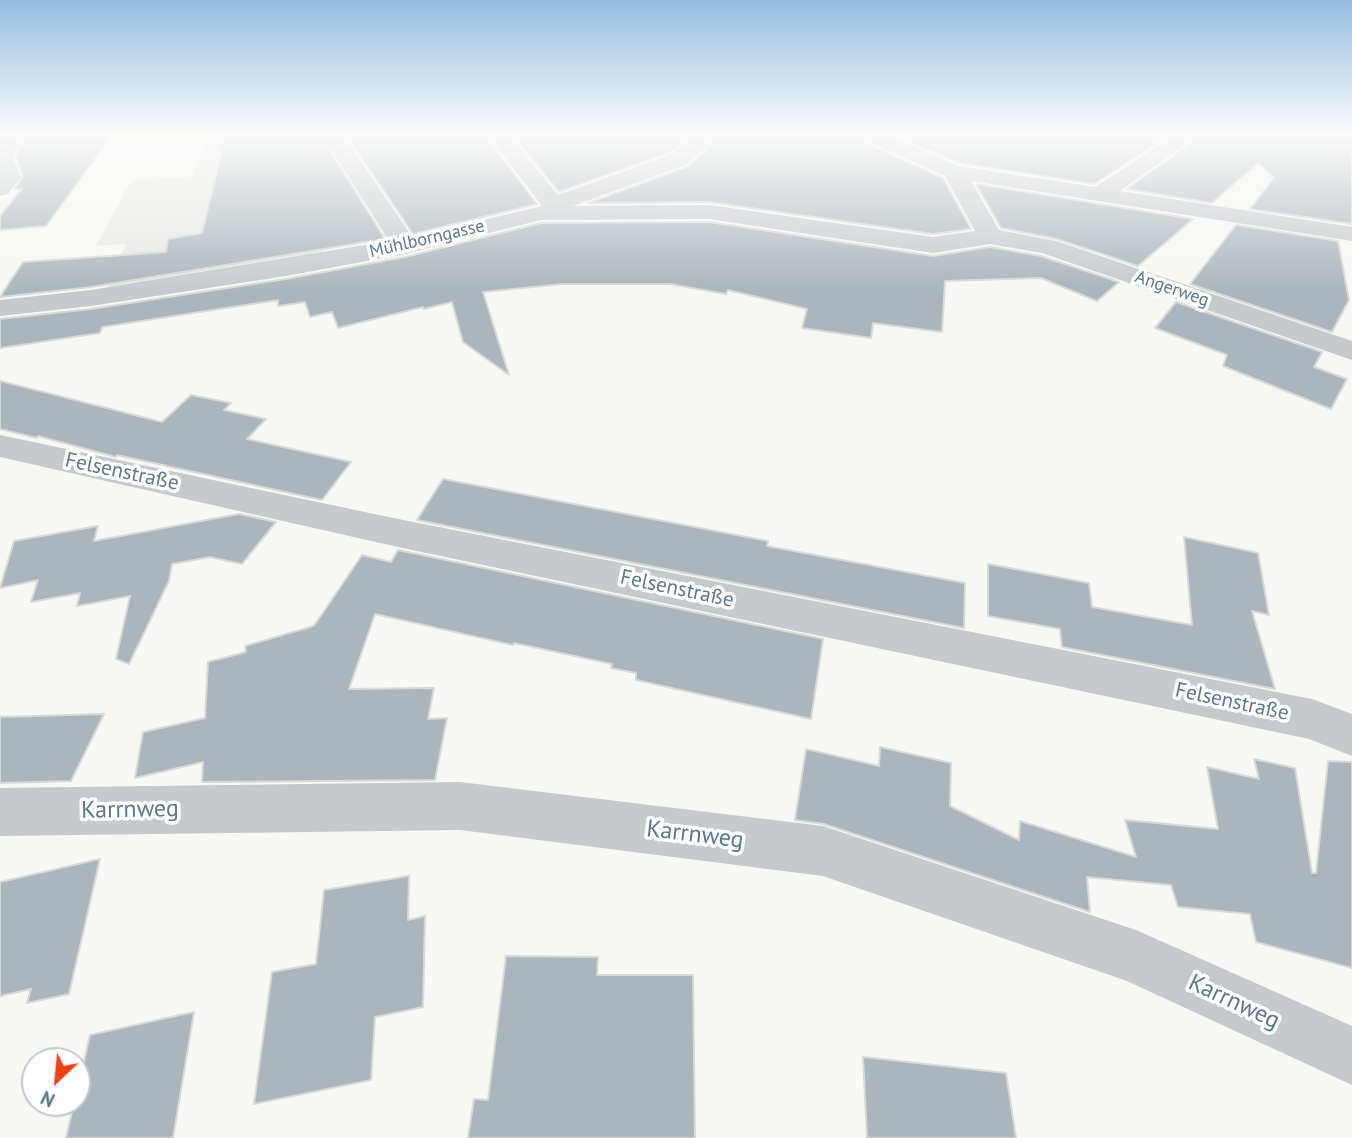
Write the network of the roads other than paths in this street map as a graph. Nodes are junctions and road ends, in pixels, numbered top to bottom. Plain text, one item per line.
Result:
1 (366, 186) edge
2 (538, 186) edge
3 (613, 186) edge
4 (962, 186) edge
5 (1048, 186) edge
6 (1112, 186) edge
7 (1100, 194) junction
8 (556, 209) junction
9 (1352, 234) edge
10 (990, 236) junction
11 (405, 246) junction
12 (0, 308) edge
13 (1352, 351) edge
14 (0, 446) edge
15 (1352, 735) edge
16 (0, 812) edge
17 (1352, 1056) edge

1 - 11 street
2 - 8 street
3 - 8 street
4 - 10 street
5 - 7 street
6 - 7 street
7 - 9 street
8 - 10 street, Mühlborngasse
8 - 11 street, Mühlborngasse
10 - 13 street, Angerweg
11 - 12 street, Mühlborngasse
14 - 15 street, Felsenstraße
16 - 17 street, Karrnweg

